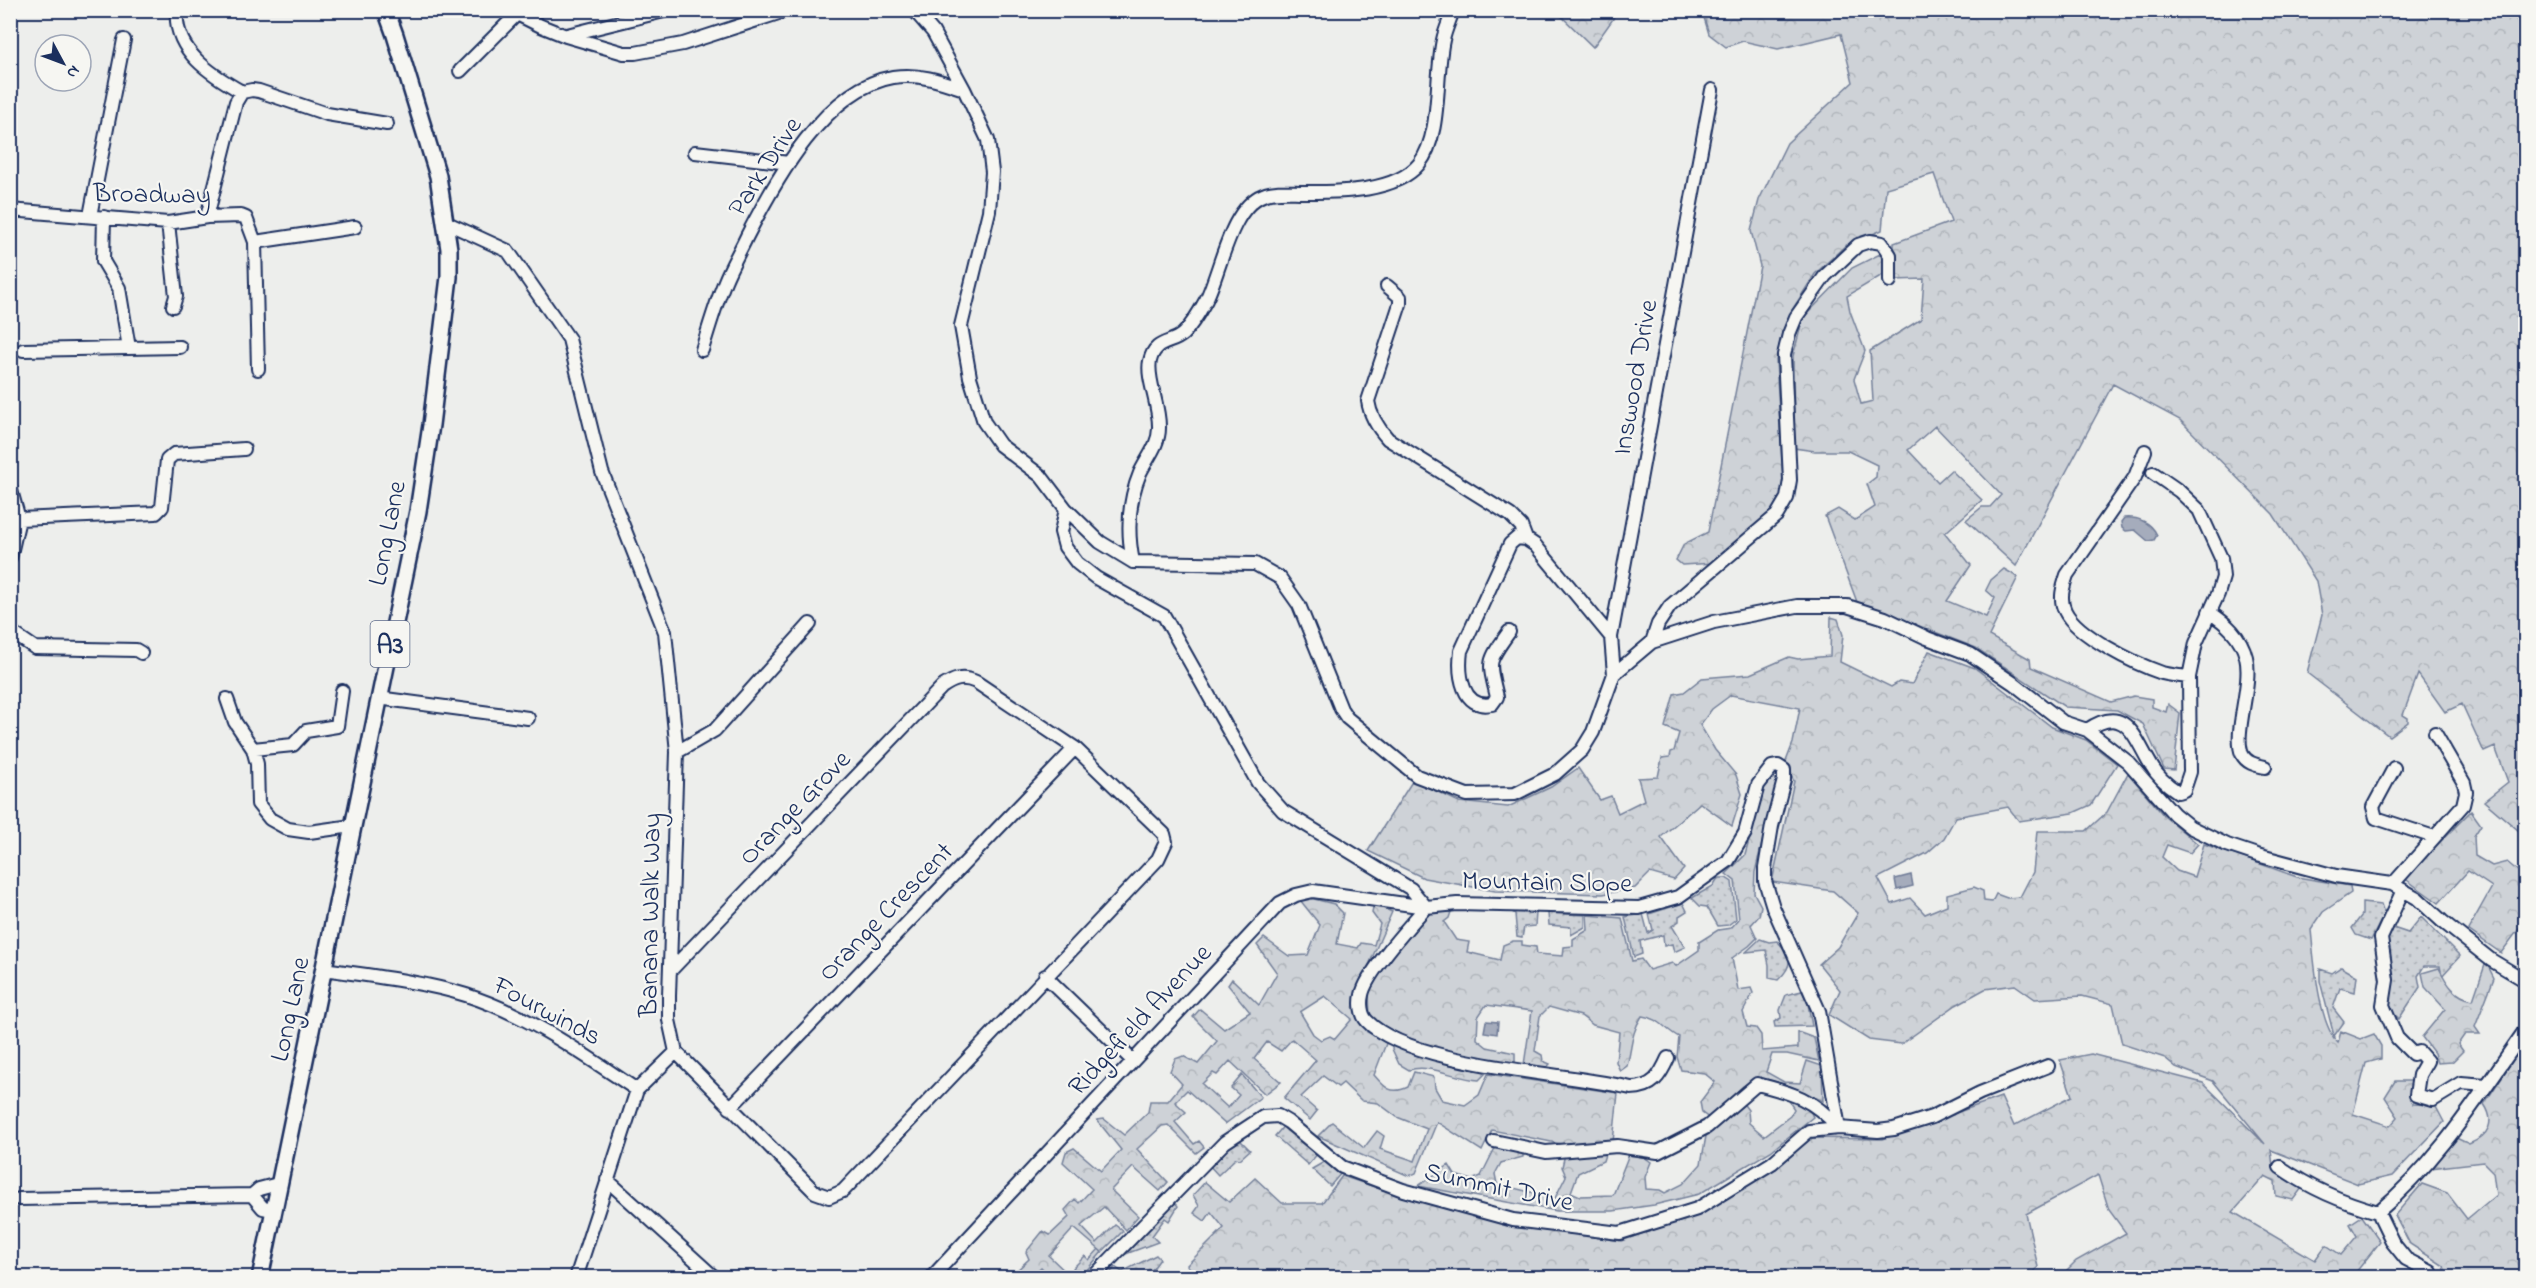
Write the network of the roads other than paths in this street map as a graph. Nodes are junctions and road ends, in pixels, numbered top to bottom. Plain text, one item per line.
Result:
1 (177, 10) edge
2 (386, 10) edge
3 (668, 10) edge
4 (788, 10) edge
5 (914, 10) edge
6 (1453, 10) edge
7 (513, 12) edge
8 (566, 36) junction
9 (124, 39) dead end
10 (460, 71) dead end
11 (964, 89) junction
12 (1712, 90) dead end
13 (242, 93) junction
14 (387, 124) dead end
15 (695, 152) dead end
16 (789, 163) junction
17 (10, 210) edge
18 (90, 216) junction
19 (207, 217) junction
20 (104, 218) junction
21 (445, 222) junction
22 (168, 223) junction
23 (355, 227) dead end
24 (255, 243) junction
25 (1890, 281) dead end
26 (1387, 286) dead end
27 (173, 306) dead end
28 (180, 346) dead end
29 (129, 348) junction
30 (23, 350) dead end
31 (702, 350) dead end
32 (258, 369) dead end
33 (244, 449) dead end
34 (2145, 451) dead end
35 (2153, 473) dead end
36 (10, 487) edge
37 (1066, 508) junction
38 (19, 519) junction
39 (1526, 539) junction
40 (10, 558) edge
41 (1133, 562) junction
42 (2209, 612) junction
43 (810, 624) dead end
44 (10, 632) edge
45 (1509, 632) dead end
46 (1611, 637) junction
47 (1652, 642) junction
48 (141, 653) dead end
49 (1614, 674) junction
50 (2189, 677) junction
51 (342, 691) dead end
52 (378, 698) junction
53 (227, 699) dead end
54 (528, 718) dead end
55 (2087, 730) junction
56 (2435, 733) dead end
57 (1076, 748) junction
58 (253, 749) junction
59 (677, 752) junction
60 (2265, 767) dead end
61 (2394, 768) dead end
62 (352, 826) junction
63 (2434, 837) junction
64 (2398, 887) junction
65 (1426, 907) junction
66 (323, 969) junction
67 (670, 971) junction
68 (1045, 976) junction
69 (2526, 981) edge
70 (2526, 1029) edge
71 (676, 1052) junction
72 (1668, 1058) dead end
73 (1132, 1060) junction
74 (2048, 1066) dead end
75 (2486, 1085) junction
76 (637, 1090) junction
77 (730, 1108) junction
78 (1839, 1128) junction
79 (1494, 1141) dead end
80 (2280, 1167) dead end
81 (607, 1180) junction
82 (278, 1184) junction
83 (252, 1195) junction
84 (19, 1199) dead end
85 (273, 1210) junction
86 (2378, 1212) junction
87 (2431, 1272) dead end
88 (260, 1278) edge
89 (576, 1278) edge
90 (715, 1278) edge
91 (931, 1278) edge
92 (1092, 1278) edge

1 - 13 street
2 - 21 main road, Long Lane / A3
3 - 8 street
4 - 8 street
5 - 11 street
6 - 41 street
7 - 8 street
7 - 10 street
9 - 18 street
11 - 16 street, Park Drive
11 - 37 street
12 - 46 street, Inswood Drive
13 - 14 street
13 - 19 street
15 - 16 street
16 - 31 street, Park Drive
17 - 18 street, Broadway
18 - 20 street, Broadway
19 - 22 street, Broadway
19 - 24 street, Broadway
20 - 22 street, Broadway
20 - 29 street
21 - 52 main road, Long Lane / A3
21 - 59 street, Banana Walk Way
22 - 27 street
23 - 24 street
24 - 32 street, Broadway
25 - 47 street
26 - 39 street
28 - 29 street
29 - 30 street
33 - 38 street
34 - 50 street
35 - 42 street
36 - 38 street
37 - 41 street
37 - 65 street, Mountain Slope
38 - 40 street
39 - 45 street
39 - 46 street
41 - 49 street
42 - 50 street
42 - 60 street
43 - 59 street
44 - 48 street
46 - 49 street, Inswood Drive
47 - 49 street
47 - 55 street
50 - 55 street
51 - 58 street
52 - 54 street
52 - 62 main road, Long Lane / A3
53 - 58 street
55 - 64 street
56 - 63 street
57 - 67 street, Orange Grove
57 - 68 street, Banana Walk Way
57 - 77 street, Orange Crescent
58 - 62 street
59 - 67 street, Banana Walk Way
61 - 63 street
62 - 66 main road, Long Lane / A3
63 - 64 street
64 - 69 street
64 - 75 street
65 - 72 street
65 - 73 street, Ridgefield Avenue
65 - 78 street, Mountain Slope
66 - 76 street, Fourwinds
66 - 82 main road, Long Lane / A3
67 - 71 street, Banana Walk Way
68 - 73 street
68 - 77 street, Banana Walk Way
70 - 75 street
71 - 76 street
71 - 77 street, Banana Walk Way
73 - 91 street, Ridgefield Avenue
74 - 78 street, Summit Drive
75 - 86 street
76 - 81 street
78 - 79 street
78 - 92 street, Summit Drive
80 - 86 street
81 - 89 street
81 - 90 street
82 - 83 street
82 - 85 main road, Long Lane / A3
83 - 84 street
83 - 85 street
85 - 88 main road, Long Lane / A3
86 - 87 street

